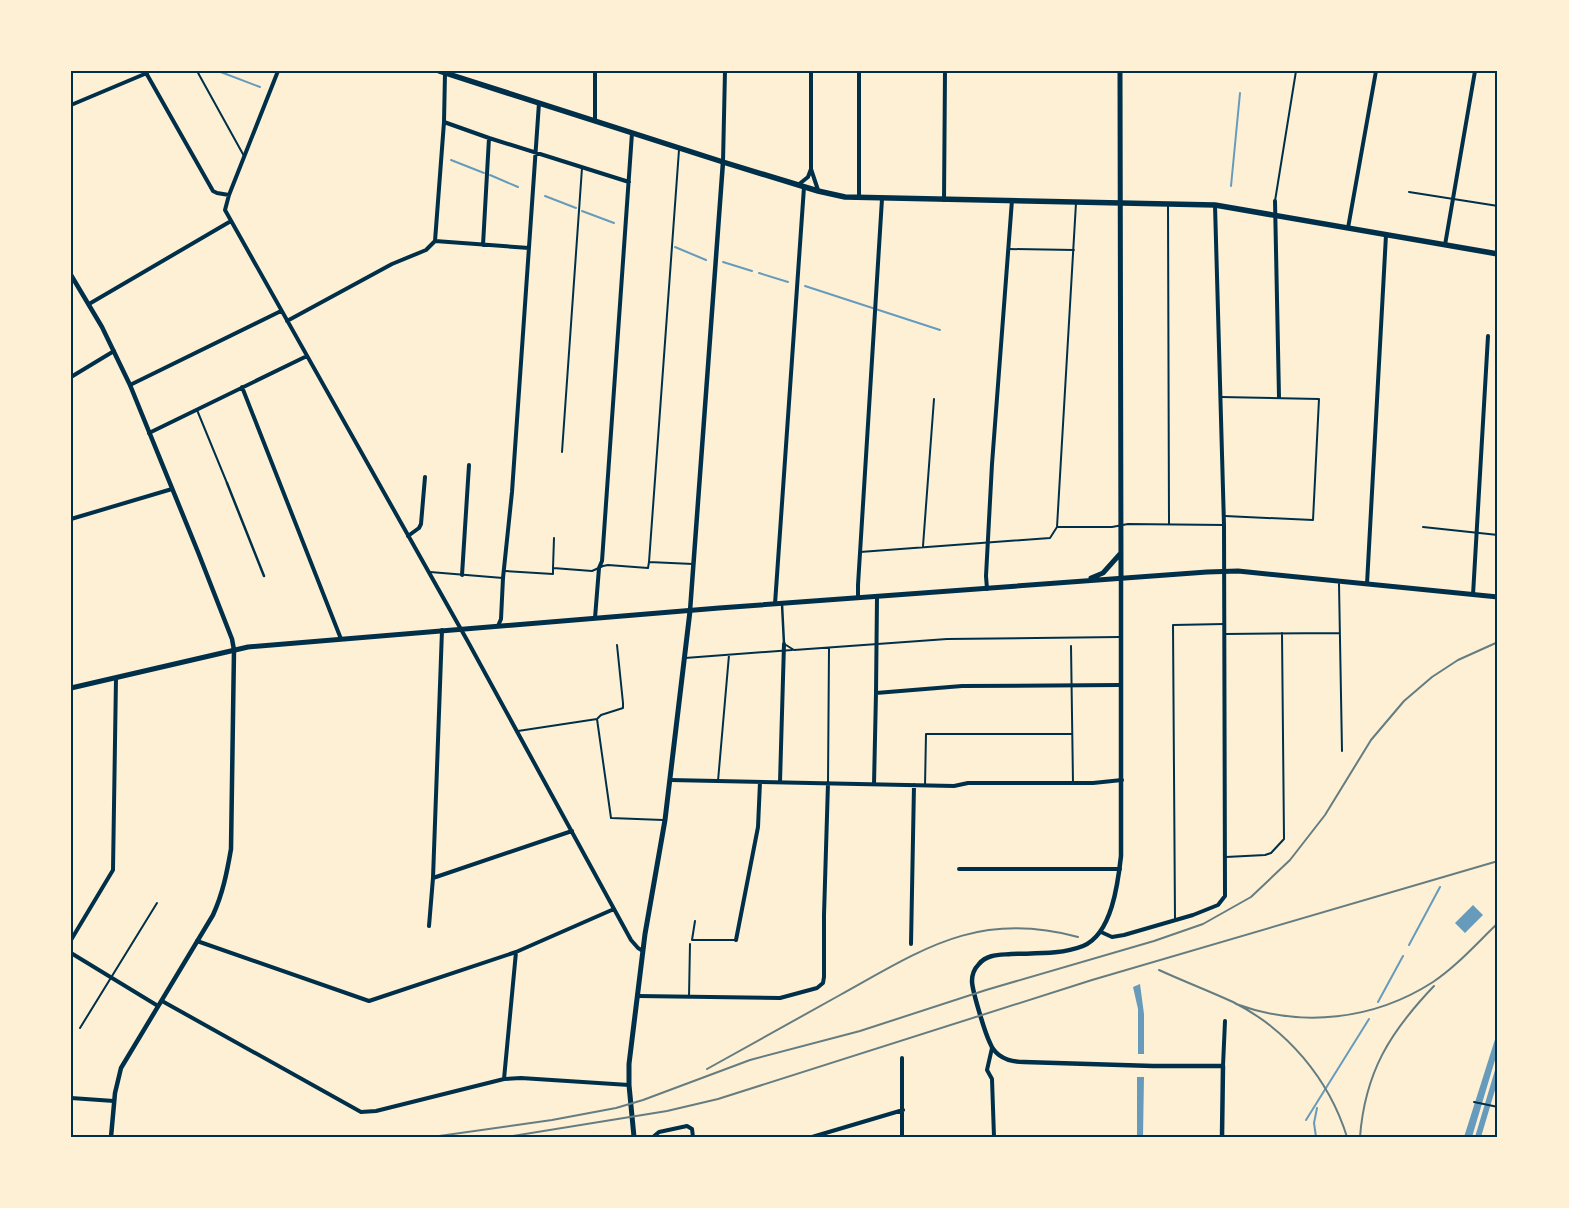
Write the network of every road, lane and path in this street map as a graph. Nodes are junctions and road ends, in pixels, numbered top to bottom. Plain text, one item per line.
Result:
1 (197, 71) edge
2 (278, 71) edge
3 (595, 71) edge
4 (726, 71) edge
5 (811, 71) edge
6 (859, 71) edge
7 (945, 71) edge
8 (1120, 71) edge
9 (1296, 71) edge
10 (1376, 71) edge
11 (1475, 71) edge
12 (146, 72) edge
13 (442, 72) edge
14 (539, 103) junction
15 (71, 105) edge
16 (595, 121) junction
17 (444, 122) junction
18 (632, 133) junction
19 (489, 138) junction
20 (679, 148) junction
21 (536, 153) junction
22 (244, 156) junction
23 (723, 162) junction
24 (582, 168) junction
25 (811, 169) junction
26 (629, 182) junction
27 (801, 186) junction
28 (818, 191) junction
29 (1409, 192) dead end
30 (229, 195) junction
31 (859, 198) junction
32 (882, 199) junction
33 (1454, 199) junction
34 (944, 200) junction
35 (1012, 200) junction
36 (1076, 201) junction
37 (1275, 201) joint
38 (1121, 203) junction
39 (1168, 203) junction
40 (1215, 204) junction
41 (1498, 206) edge
42 (1274, 215) junction
43 (231, 221) junction
44 (1348, 228) junction
45 (1386, 235) junction
46 (435, 241) junction
47 (482, 245) junction
48 (1445, 245) junction
49 (529, 248) junction
50 (1008, 248) junction
51 (1074, 250) junction
52 (1498, 254) edge
53 (71, 275) edge
54 (89, 304) junction
55 (281, 311) junction
56 (287, 321) junction
57 (1488, 336) dead end
58 (114, 351) junction
59 (306, 356) junction
60 (71, 377) edge
61 (130, 385) junction
62 (242, 388) junction
63 (1221, 397) junction
64 (1279, 397) junction
65 (934, 399) dead end
66 (197, 410) junction
67 (149, 433) junction
68 (562, 452) dead end
69 (469, 465) dead end
70 (424, 477) dead end
71 (227, 484) joint
72 (172, 489) junction
73 (1224, 516) junction
74 (71, 519) edge
75 (1169, 523) junction
76 (1121, 525) junction
77 (1224, 525) junction
78 (1057, 527) junction
79 (1423, 527) dead end
80 (1477, 532) junction
81 (1498, 535) edge
82 (408, 536) junction
83 (554, 538) dead end
84 (988, 542) junction
85 (923, 547) junction
86 (860, 552) junction
87 (1120, 553) junction
88 (649, 562) junction
89 (693, 564) junction
90 (553, 568) junction
91 (599, 568) junction
92 (505, 571) junction
93 (1224, 571) junction
94 (428, 572) junction
95 (462, 575) junction
96 (264, 576) dead end
97 (503, 578) junction
98 (1121, 578) junction
99 (1083, 581) junction
100 (1339, 582) junction
101 (1367, 584) junction
102 (987, 589) junction
103 (1473, 595) junction
104 (877, 597) junction
105 (1498, 597) edge
106 (858, 598) junction
107 (782, 603) junction
108 (775, 604) junction
109 (690, 611) junction
110 (596, 618) junction
111 (1224, 624) junction
112 (498, 626) junction
113 (461, 629) junction
114 (442, 630) junction
115 (1282, 633) junction
116 (1340, 633) junction
117 (1224, 634) junction
118 (1120, 637) junction
119 (341, 639) junction
120 (784, 644) junction
121 (877, 644) junction
122 (617, 645) dead end
123 (1071, 646) dead end
124 (829, 648) junction
125 (234, 650) junction
126 (794, 650) junction
127 (782, 651) junction
128 (730, 655) junction
129 (685, 658) junction
130 (116, 678) junction
131 (1071, 685) junction
132 (1120, 685) junction
133 (71, 688) edge
134 (876, 693) junction
135 (597, 719) junction
136 (518, 731) junction
137 (1072, 734) junction
138 (1342, 751) dead end
139 (670, 780) junction
140 (1122, 780) junction
141 (718, 781) junction
142 (760, 782) junction
143 (780, 782) junction
144 (828, 783) junction
145 (1073, 783) junction
146 (874, 784) junction
147 (914, 785) junction
148 (925, 786) junction
149 (665, 820) junction
150 (572, 831) junction
151 (1226, 857) junction
152 (1120, 869) junction
153 (959, 870) dead end
154 (433, 878) junction
155 (157, 903) dead end
156 (614, 909) junction
157 (695, 921) dead end
158 (1175, 921) junction
159 (429, 926) dead end
160 (1101, 932) junction
161 (71, 940) edge
162 (736, 940) joint
163 (197, 941) junction
164 (690, 944) dead end
165 (911, 944) dead end
166 (643, 951) junction
167 (516, 952) junction
168 (71, 953) edge
169 (111, 978) junction
170 (638, 996) junction
171 (689, 997) junction
172 (162, 1001) junction
173 (158, 1006) junction
174 (1225, 1021) dead end
175 (80, 1028) dead end
176 (992, 1048) junction
177 (902, 1058) dead end
178 (1222, 1066) junction
179 (504, 1079) junction
180 (628, 1085) junction
181 (71, 1098) edge
182 (114, 1101) junction
183 (1474, 1102) dead end
184 (1498, 1107) edge
185 (903, 1110) junction
186 (111, 1137) edge
187 (634, 1137) edge
188 (653, 1137) edge
189 (693, 1137) edge
190 (812, 1137) edge
191 (902, 1137) edge
192 (994, 1137) edge
193 (1222, 1137) edge

1 - 22 lane
2 - 22 street
3 - 16 street
4 - 23 street
5 - 25 street
6 - 31 street
7 - 34 street
8 - 38 main road
9 - 37 lane
10 - 44 street
11 - 33 street
12 - 15 street
12 - 30 street
13 - 14 main road
13 - 17 street
14 - 16 main road
14 - 21 street
16 - 18 main road
17 - 19 street
17 - 46 street
18 - 20 main road
18 - 26 street
19 - 21 street
19 - 47 street
20 - 23 main road
20 - 88 lane
21 - 24 street
21 - 49 street
22 - 30 street
23 - 27 main road
23 - 89 street
24 - 26 street
24 - 68 lane
25 - 27 street
25 - 28 street
26 - 91 street
27 - 28 main road
27 - 108 street
28 - 31 main road
29 - 33 lane
30 - 43 street
31 - 32 main road
32 - 34 main road
32 - 86 street
33 - 41 lane
33 - 48 street
34 - 35 main road
35 - 36 main road
35 - 50 street
36 - 38 main road
36 - 51 lane
37 - 42 street
38 - 39 main road
38 - 76 main road
39 - 40 main road
39 - 75 lane
40 - 42 main road
40 - 63 street
42 - 44 main road
42 - 64 street
43 - 54 street
43 - 55 street
44 - 45 main road
45 - 48 main road
45 - 101 street
46 - 47 street
46 - 56 street
47 - 49 street
48 - 52 main road
49 - 92 street
50 - 51 lane
50 - 84 street
51 - 78 lane
53 - 54 street
54 - 58 street
55 - 56 street
55 - 61 street
56 - 59 street
57 - 80 street
58 - 60 street
58 - 61 street
59 - 62 street
59 - 82 street
61 - 67 street
62 - 66 street
62 - 119 street
63 - 64 lane
63 - 73 street
64 - 73 lane
65 - 85 lane
66 - 67 street
66 - 71 lane
67 - 72 street
69 - 95 street
70 - 82 street
71 - 96 street
72 - 74 street
72 - 125 street
73 - 77 street
75 - 76 lane
75 - 77 lane
76 - 78 lane
76 - 87 main road
77 - 93 street
78 - 84 lane
79 - 80 lane
80 - 81 lane
80 - 103 street
82 - 94 street
83 - 90 lane
84 - 85 lane
84 - 102 street
85 - 86 lane
86 - 106 street
87 - 98 main road
87 - 99 main road
88 - 89 lane
88 - 91 lane
89 - 109 street
90 - 91 lane
90 - 92 lane
91 - 110 street
92 - 97 street
93 - 98 main road
93 - 100 main road
93 - 111 street
94 - 95 lane
94 - 113 street
95 - 97 lane
97 - 112 street
98 - 99 main road
98 - 118 street
99 - 102 main road
100 - 101 main road
100 - 116 lane
101 - 103 main road
102 - 104 main road
103 - 105 main road
104 - 106 main road
104 - 121 street
106 - 107 main road
107 - 108 main road
107 - 120 street
108 - 109 main road
109 - 110 main road
109 - 129 main road
110 - 112 main road
111 - 117 street
111 - 158 lane
112 - 113 main road
113 - 114 main road
113 - 136 street
114 - 119 main road
114 - 154 street
115 - 116 lane
115 - 117 lane
115 - 151 lane
116 - 138 lane
117 - 151 street
118 - 121 lane
118 - 132 street
119 - 125 main road
120 - 126 lane
120 - 127 street
121 - 124 lane
121 - 134 street
122 - 135 lane
123 - 131 lane
124 - 126 lane
124 - 144 lane
125 - 130 main road
125 - 163 street
126 - 127 lane
127 - 128 lane
127 - 143 street
128 - 129 lane
128 - 141 lane
129 - 139 main road
130 - 133 main road
130 - 161 street
131 - 132 street
131 - 134 street
131 - 137 lane
132 - 140 street
134 - 146 street
135 - 136 lane
135 - 149 lane
136 - 150 street
137 - 145 lane
137 - 148 lane
139 - 141 street
139 - 149 main road
140 - 145 street
140 - 152 street
141 - 142 street
142 - 143 street
142 - 162 street
143 - 144 street
144 - 146 street
144 - 171 street
145 - 148 street
146 - 147 street
147 - 148 street
147 - 165 street
149 - 166 main road
150 - 154 street
150 - 156 street
151 - 158 street
152 - 153 street
152 - 160 street
154 - 159 street
155 - 169 lane
156 - 166 street
156 - 167 street
157 - 162 lane
158 - 160 street
160 - 176 street
163 - 167 street
163 - 172 street
164 - 171 lane
166 - 170 main road
167 - 179 street
168 - 169 street
169 - 173 street
169 - 175 lane
170 - 171 street
170 - 180 main road
172 - 173 street
172 - 179 street
173 - 182 street
174 - 178 street
176 - 178 street
176 - 192 street
177 - 185 street
178 - 193 street
179 - 180 street
180 - 187 main road
181 - 182 street
182 - 186 street
183 - 184 lane
185 - 190 street
185 - 191 street
188 - 189 street

